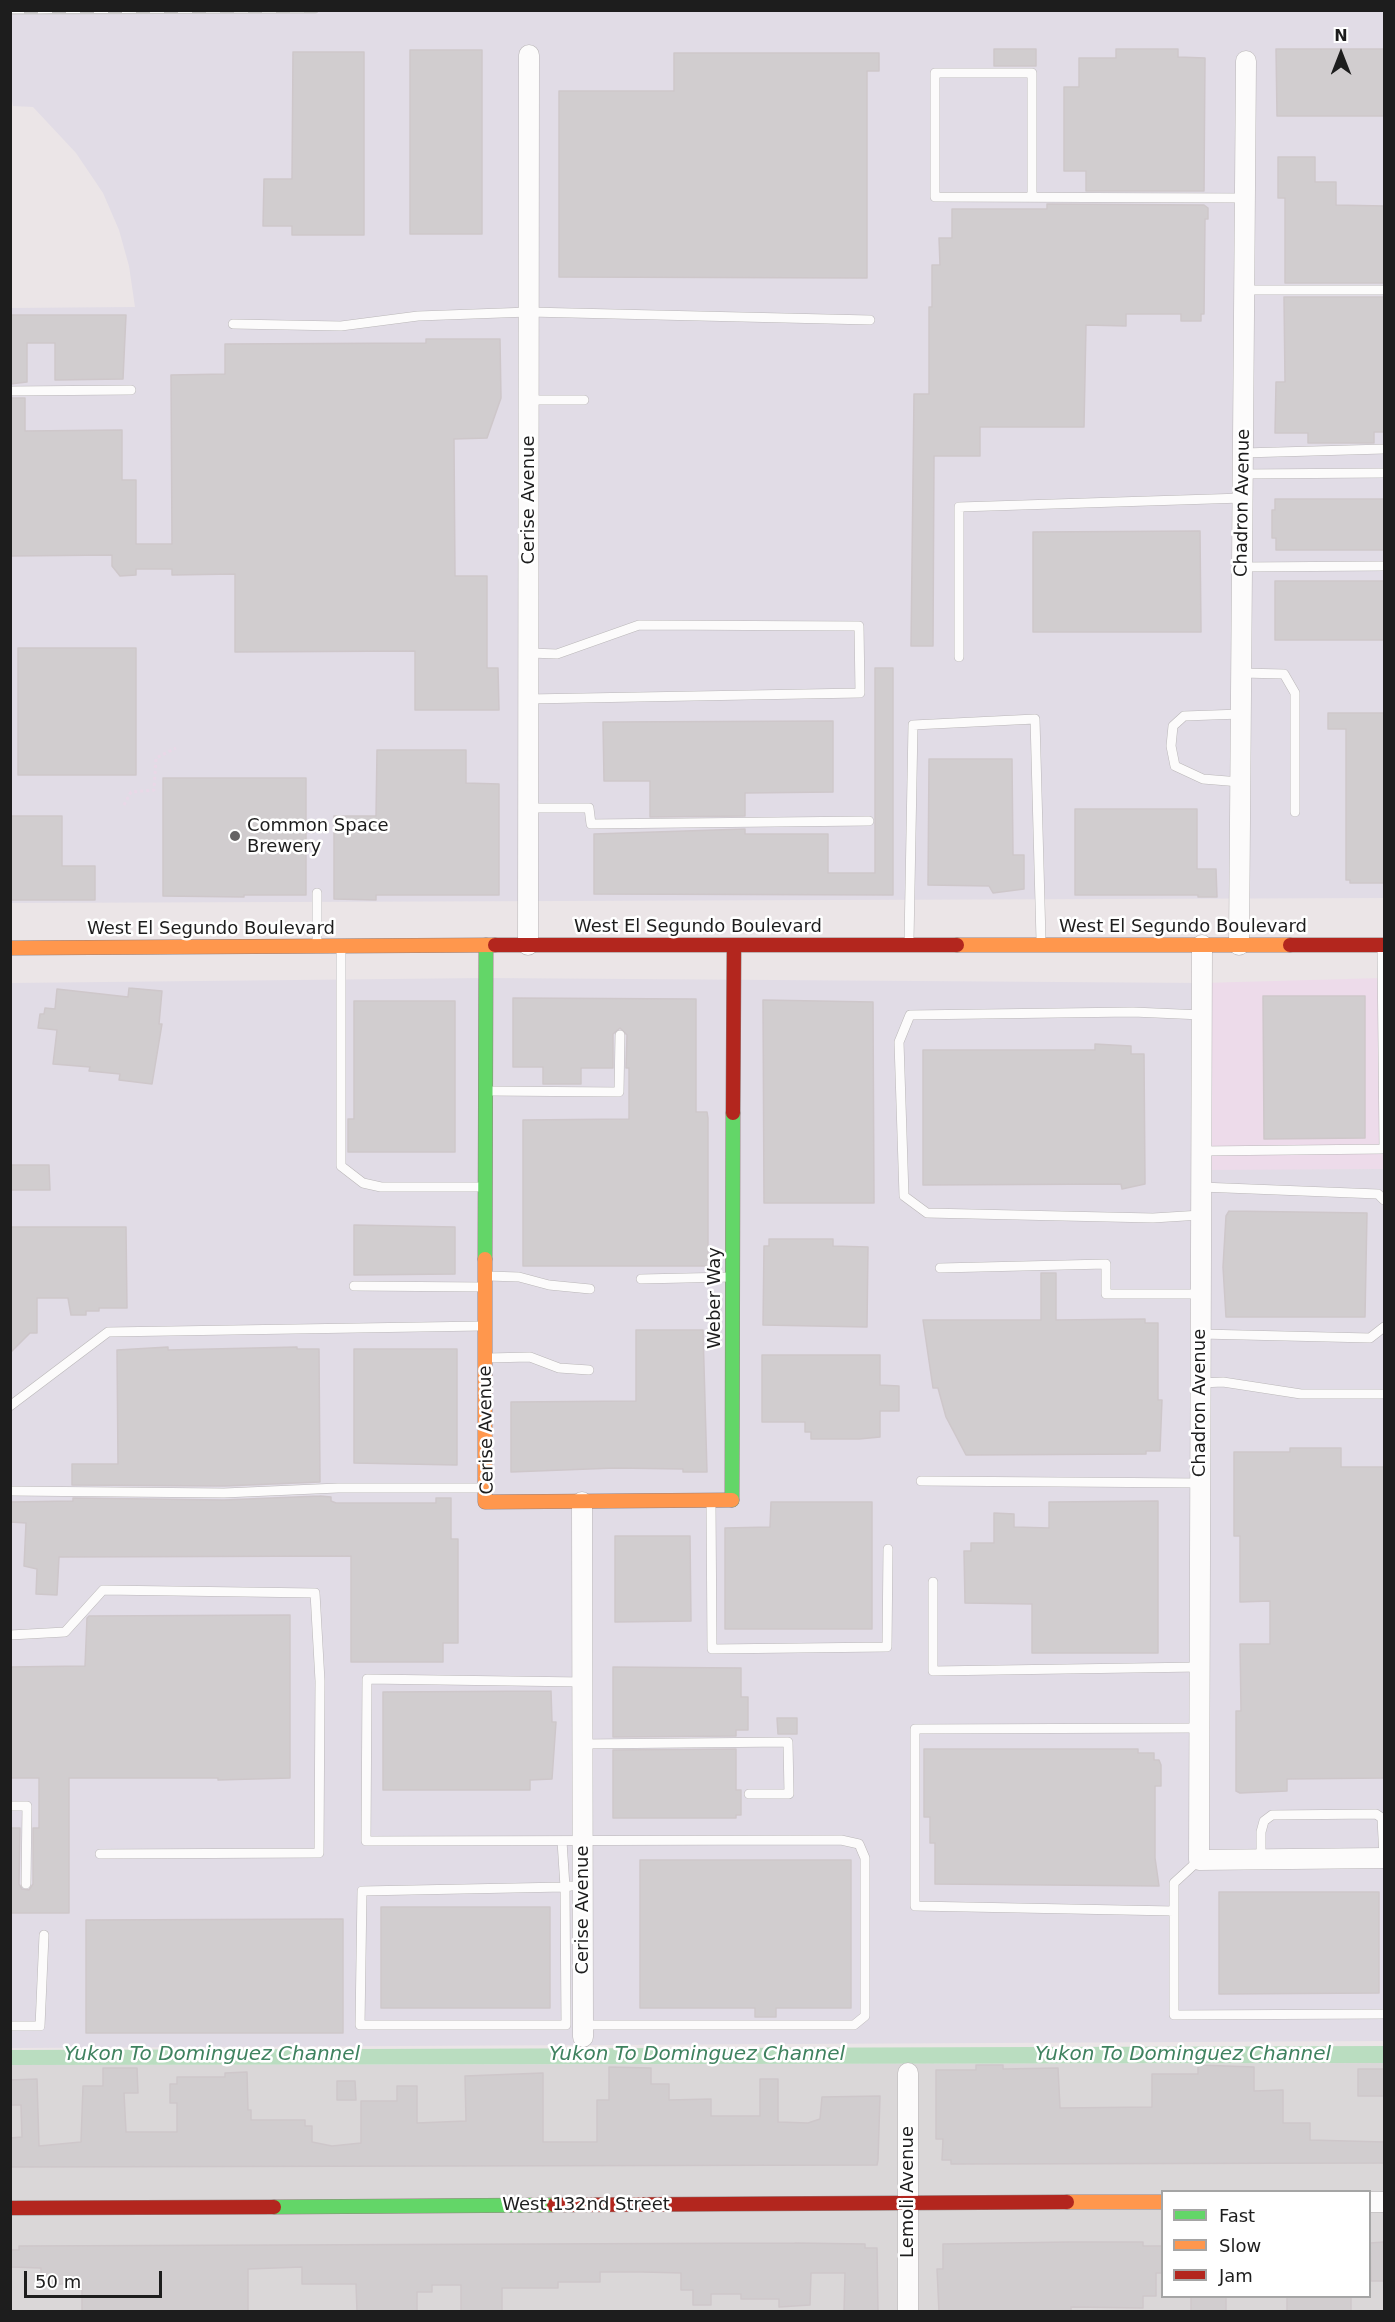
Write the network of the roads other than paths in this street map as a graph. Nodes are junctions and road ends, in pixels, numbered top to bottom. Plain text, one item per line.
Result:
1 (529, 55) dead end
2 (1246, 61) dead end
3 (1032, 197) junction
4 (1245, 198) junction
5 (1244, 290) junction
6 (1384, 290) edge
7 (529, 312) junction
8 (870, 320) dead end
9 (233, 324) dead end
10 (132, 390) dead end
11 (10, 391) edge
12 (529, 400) junction
13 (584, 400) dead end
14 (1384, 449) edge
15 (1243, 453) junction
16 (1384, 473) edge
17 (1243, 474) junction
18 (1243, 498) junction
19 (1384, 566) edge
20 (1242, 567) junction
21 (530, 653) junction
22 (959, 657) dead end
23 (1241, 673) junction
24 (528, 699) junction
25 (1241, 714) junction
26 (1240, 782) junction
27 (528, 808) junction
28 (1295, 812) dead end
29 (869, 821) dead end
30 (317, 893) dead end
31 (486, 945) junction
32 (528, 945) junction
33 (909, 945) junction
34 (1041, 945) junction
35 (1202, 945) junction
36 (1239, 945) junction
37 (1383, 945) edge
38 (317, 946) junction
39 (341, 946) junction
40 (734, 946) junction
41 (10, 948) edge
42 (1202, 1015) junction
43 (620, 1035) dead end
44 (486, 1091) junction
45 (1384, 1149) edge
46 (1202, 1151) junction
47 (486, 1187) junction
48 (1201, 1187) junction
49 (1384, 1200) edge
50 (1201, 1215) junction
51 (940, 1268) dead end
52 (733, 1277) junction
53 (641, 1280) dead end
54 (486, 1282) junction
55 (354, 1286) dead end
56 (590, 1289) dead end
57 (1201, 1294) junction
58 (485, 1326) junction
59 (1384, 1327) edge
60 (1201, 1334) junction
61 (485, 1358) junction
62 (589, 1370) dead end
63 (1201, 1383) junction
64 (1384, 1394) edge
65 (10, 1406) edge
66 (921, 1481) dead end
67 (1200, 1483) junction
68 (485, 1488) junction
69 (10, 1491) edge
70 (582, 1502) junction
71 (711, 1502) junction
72 (888, 1549) dead end
73 (933, 1582) dead end
74 (10, 1635) edge
75 (1200, 1667) junction
76 (583, 1682) junction
77 (1199, 1728) junction
78 (583, 1744) junction
79 (749, 1794) dead end
80 (10, 1806) edge
81 (562, 1841) junction
82 (583, 1842) junction
83 (100, 1854) dead end
84 (1384, 1858) edge
85 (1199, 1860) junction
86 (1261, 1860) junction
87 (26, 1884) dead end
88 (574, 1886) junction
89 (1174, 1911) junction
90 (44, 1935) dead end
91 (1384, 2014) edge
92 (10, 2026) edge
93 (583, 2031) joint
94 (908, 2073) dead end
95 (1161, 2202) edge
96 (907, 2203) junction
97 (10, 2208) edge
98 (908, 2312) edge

1 - 7 street, Cerise Avenue
2 - 4 street, Chadron Avenue
3 - 3 lane
3 - 4 lane
4 - 5 street, Chadron Avenue
5 - 6 lane
5 - 15 street, Chadron Avenue
7 - 8 lane
7 - 9 lane
7 - 12 street, Cerise Avenue
10 - 11 lane
12 - 13 lane
12 - 21 street, Cerise Avenue
14 - 15 lane
15 - 17 street, Chadron Avenue
16 - 17 lane
17 - 18 street, Chadron Avenue
18 - 20 street, Chadron Avenue
18 - 22 lane
19 - 20 lane
20 - 23 street, Chadron Avenue
21 - 24 street, Cerise Avenue
21 - 24 lane
23 - 25 street, Chadron Avenue
23 - 28 lane
24 - 27 street, Cerise Avenue
25 - 26 street, Chadron Avenue
25 - 26 lane
26 - 36 street, Chadron Avenue
27 - 29 lane
27 - 32 street, Cerise Avenue
30 - 38 lane
31 - 32 street, West El Segundo Boulevard
31 - 39 street, West El Segundo Boulevard
31 - 44 street, Cerise Avenue
32 - 40 street, West El Segundo Boulevard
33 - 34 street, West El Segundo Boulevard
33 - 34 lane
33 - 40 street, West El Segundo Boulevard
34 - 35 street, West El Segundo Boulevard
35 - 36 street, West El Segundo Boulevard
35 - 42 street, Chadron Avenue
36 - 37 street, West El Segundo Boulevard
37 - 45 lane
38 - 39 street, West El Segundo Boulevard
38 - 41 street, West El Segundo Boulevard
39 - 47 lane
40 - 52 street, Weber Way
42 - 46 street, Chadron Avenue
42 - 50 lane
43 - 44 lane
44 - 47 street, Cerise Avenue
45 - 46 lane
46 - 48 street, Chadron Avenue
47 - 54 street, Cerise Avenue
48 - 49 lane
48 - 50 street, Chadron Avenue
50 - 57 street, Chadron Avenue
51 - 57 lane
52 - 53 lane
52 - 71 street, Weber Way
54 - 55 lane
54 - 56 lane
54 - 58 street, Cerise Avenue
57 - 60 street, Chadron Avenue
58 - 61 street, Cerise Avenue
58 - 65 lane
59 - 60 lane
60 - 63 street, Chadron Avenue
61 - 62 lane
61 - 68 street, Cerise Avenue
63 - 64 lane
63 - 67 street, Chadron Avenue
66 - 67 lane
67 - 75 street, Chadron Avenue
68 - 69 lane
68 - 70 street, Cerise Avenue
70 - 71 street, Weber Way
70 - 76 street, Cerise Avenue
71 - 72 lane
73 - 75 lane
74 - 83 lane
75 - 77 street, Chadron Avenue
76 - 78 street, Cerise Avenue
76 - 81 lane
77 - 85 street, Chadron Avenue
77 - 89 lane
78 - 79 lane
78 - 82 street, Cerise Avenue
80 - 87 lane
81 - 82 lane
81 - 88 lane
82 - 88 street, Cerise Avenue
82 - 93 lane
84 - 86 street
84 - 86 lane
85 - 86 street
85 - 89 lane
88 - 88 lane
88 - 93 street, Cerise Avenue
89 - 91 lane
90 - 92 lane
94 - 96 street, Lemoli Avenue
95 - 96 street, West 132nd Street
96 - 97 street, West 132nd Street
96 - 98 street, Lemoli Avenue

